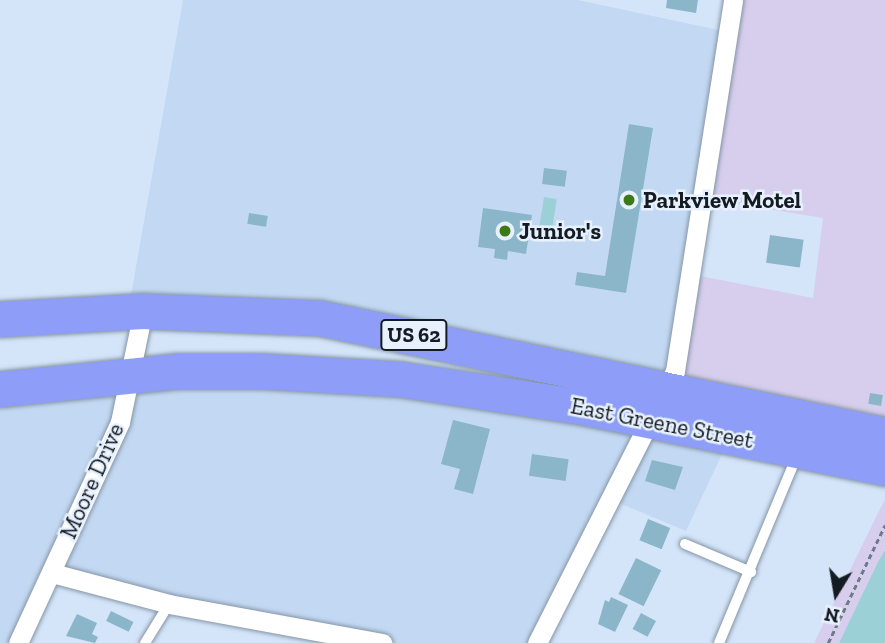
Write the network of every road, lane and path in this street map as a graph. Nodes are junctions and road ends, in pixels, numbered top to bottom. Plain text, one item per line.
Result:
1 (733, 0) edge
2 (143, 311) junction
3 (0, 319) edge
4 (447, 341) junction
5 (131, 374) junction
6 (437, 384) junction
7 (669, 388) junction
8 (0, 389) edge
9 (649, 420) junction
10 (877, 450) edge
11 (799, 451) junction
12 (885, 525) edge
13 (685, 544) dead end
14 (751, 572) junction
15 (52, 573) junction
16 (169, 604) junction
17 (18, 643) edge
18 (145, 643) edge
19 (382, 643) edge
20 (537, 643) edge
21 (719, 643) edge
22 (828, 643) edge

1 - 7 street
2 - 3 highway, East Greene Street / US 62
2 - 4 highway, East Greene Street / US 62
2 - 5 street, Moore Drive
4 - 6 highway
4 - 7 highway, East Greene Street / US 62
5 - 6 highway, East Greene Street / US 62
5 - 8 highway, East Greene Street / US 62
5 - 15 street, Moore Drive
6 - 9 highway, East Greene Street / US 62
7 - 9 street
7 - 10 highway, East Greene Street / US 62
9 - 11 highway, East Greene Street / US 62
9 - 20 street
10 - 11 highway, East Greene Street / US 62
11 - 14 lane
12 - 22 path
13 - 14 lane
14 - 21 lane
15 - 16 street
15 - 17 street, Moore Drive
16 - 18 lane
16 - 19 street

